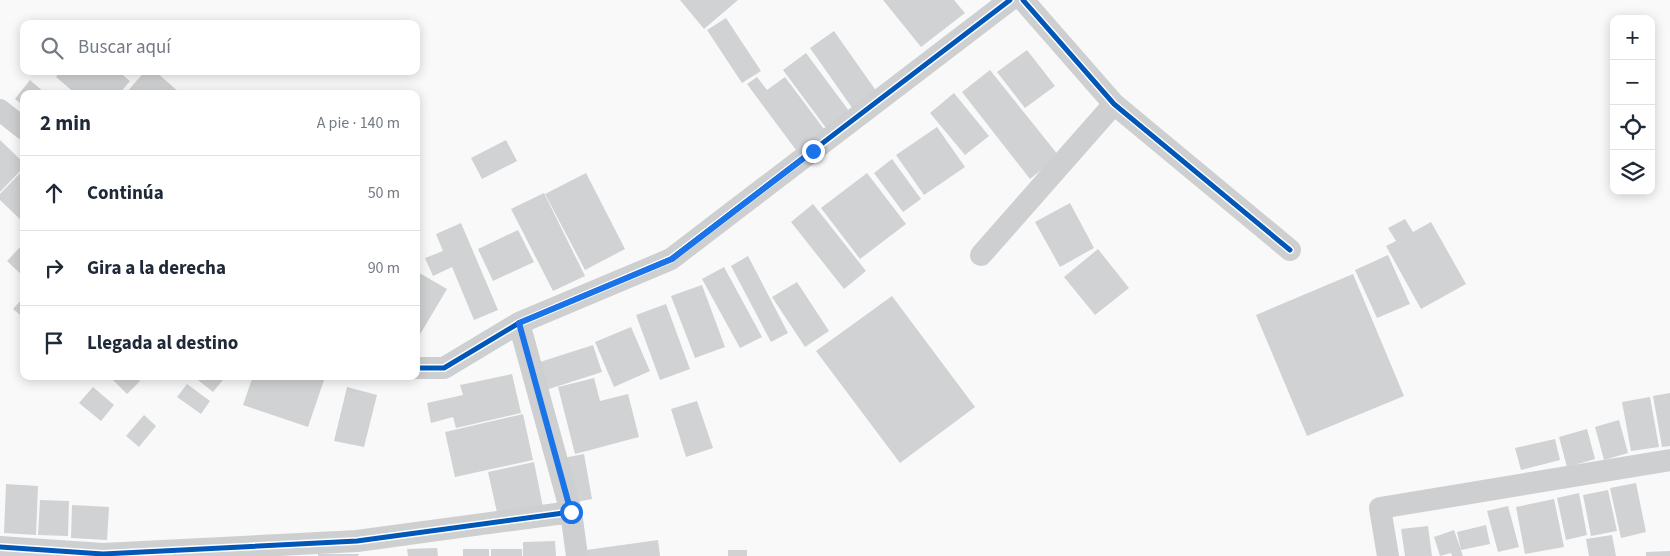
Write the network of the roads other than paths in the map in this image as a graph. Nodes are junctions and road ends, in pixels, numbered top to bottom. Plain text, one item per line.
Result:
1 (1010, 0) edge
2 (1023, 0) edge
3 (1114, 104) junction
4 (0, 110) edge
5 (20, 126) edge
6 (1290, 250) dead end
7 (981, 255) dead end
8 (519, 323) junction
9 (420, 368) edge
10 (1670, 460) edge
11 (571, 512) junction
12 (0, 547) edge
13 (103, 555) edge
14 (577, 556) edge
15 (1388, 556) edge

1 - 8 street
2 - 3 street
3 - 6 street
3 - 7 street
4 - 5 street
8 - 9 street
8 - 11 street
10 - 15 street
11 - 13 street
11 - 14 street
12 - 13 street

